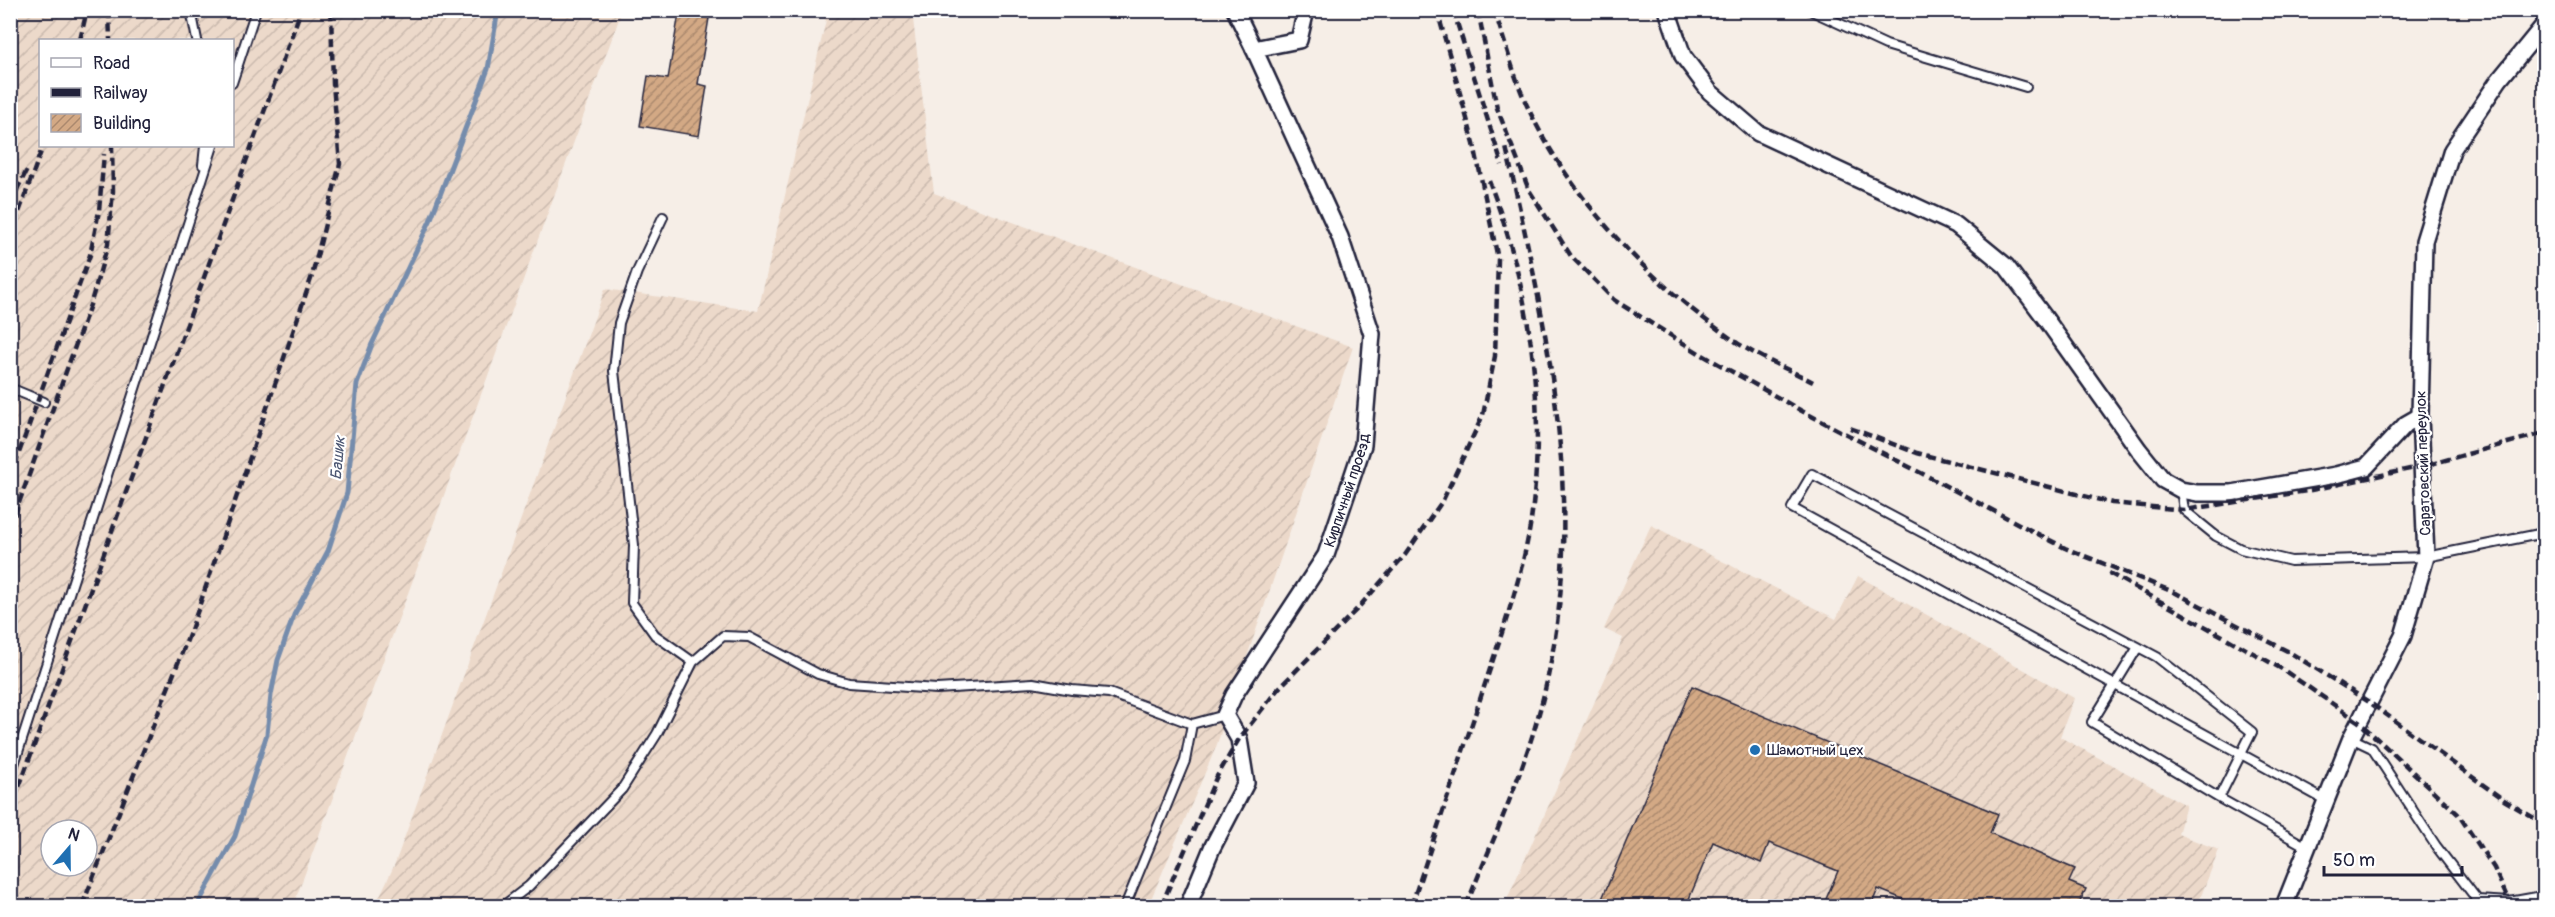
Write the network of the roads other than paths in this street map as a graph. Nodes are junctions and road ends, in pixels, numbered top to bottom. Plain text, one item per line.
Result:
1 (190, 10) edge
2 (256, 10) edge
3 (1235, 10) edge
4 (1306, 10) edge
5 (1667, 10) edge
6 (1810, 10) edge
7 (2544, 26) edge
8 (197, 39) edge
9 (1254, 49) junction
10 (234, 77) edge
11 (2026, 87) dead end
12 (205, 147) edge
13 (213, 147) edge
14 (202, 177) junction
15 (663, 217) dead end
16 (10, 388) edge
17 (45, 402) dead end
18 (2420, 416) junction
19 (2181, 490) junction
20 (2544, 533) edge
21 (2426, 557) junction
22 (2138, 647) junction
23 (693, 662) junction
24 (2114, 684) junction
25 (1225, 715) junction
26 (1192, 724) junction
27 (2351, 738) junction
28 (2241, 754) junction
29 (10, 777) edge
30 (2219, 798) junction
31 (2325, 800) junction
32 (2307, 846) junction
33 (2544, 899) edge
34 (2480, 903) edge
35 (503, 906) edge
36 (1125, 906) edge
37 (1188, 906) edge
38 (2284, 906) edge

1 - 8 lane
2 - 10 lane
3 - 9 street, Кирпичный проезд
4 - 9 street
5 - 19 street
6 - 11 lane
7 - 18 street, Саратовский переулок
9 - 25 street, Кирпичный проезд
12 - 14 lane
13 - 14 lane
14 - 29 lane
15 - 23 lane
16 - 17 lane
18 - 19 street
18 - 21 street, Саратовский переулок
19 - 21 lane
20 - 21 lane
21 - 27 street, Саратовский переулок
22 - 24 lane
22 - 24 lane
22 - 28 lane
23 - 26 lane
23 - 35 lane
24 - 28 lane
24 - 30 lane
25 - 26 lane
25 - 37 street
26 - 36 lane
27 - 31 street, Саратовский переулок
27 - 34 lane
28 - 30 lane
28 - 31 lane
30 - 32 lane
31 - 32 street, Саратовский переулок
32 - 38 street, Саратовский переулок
33 - 34 lane

